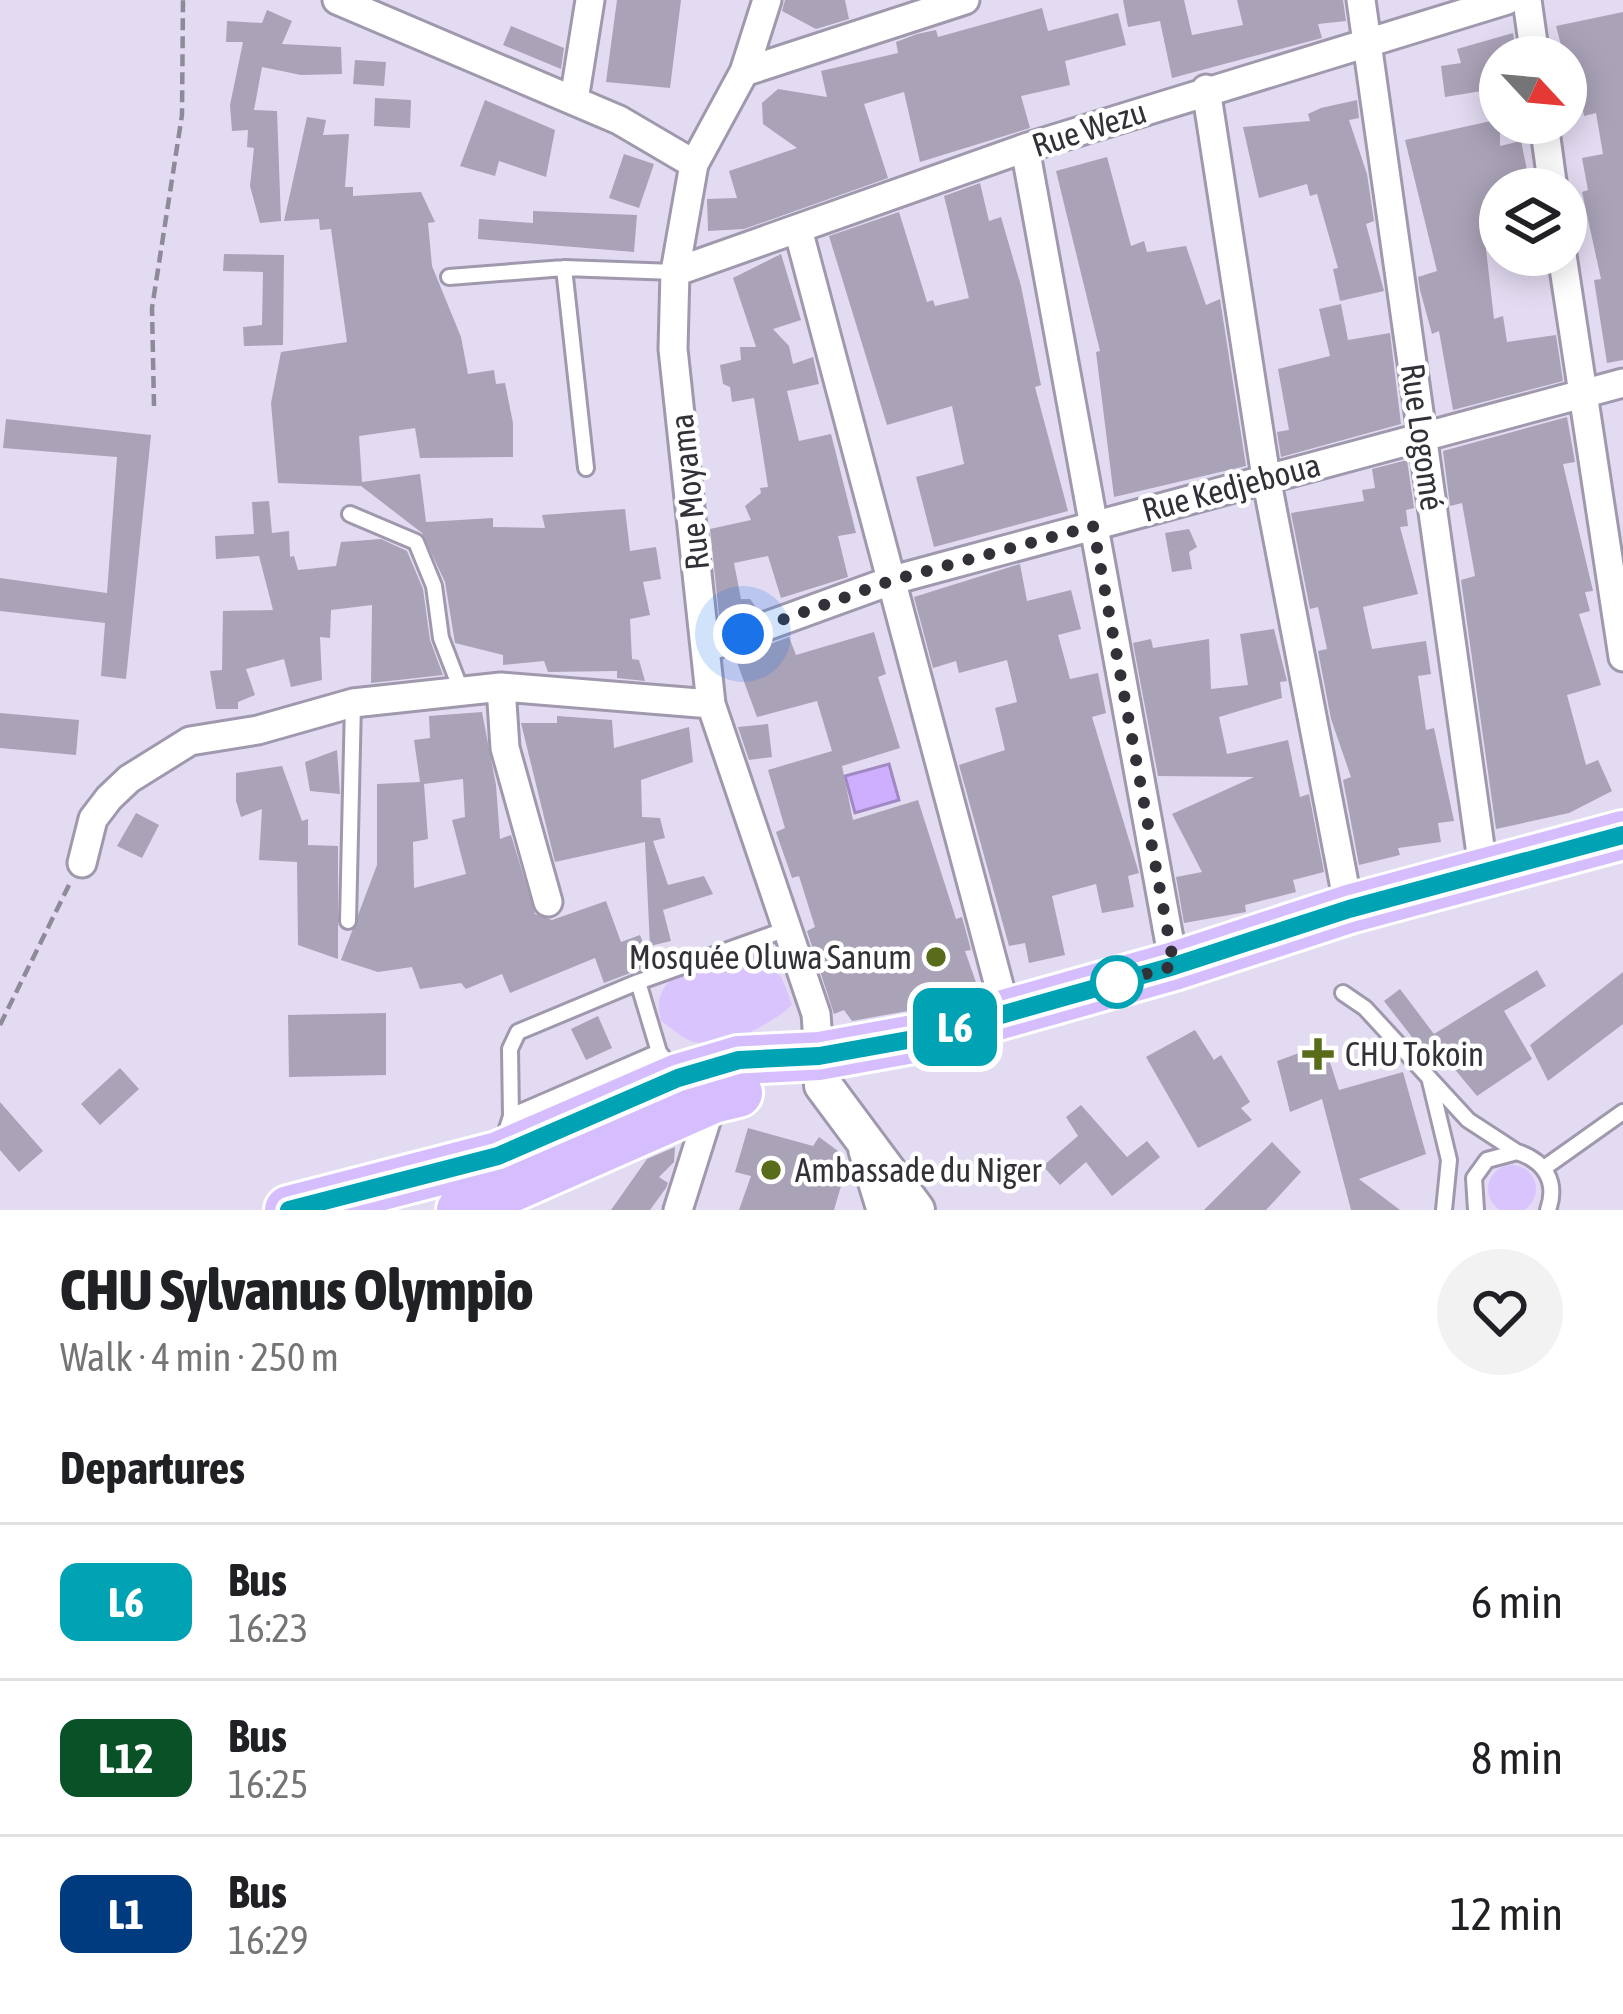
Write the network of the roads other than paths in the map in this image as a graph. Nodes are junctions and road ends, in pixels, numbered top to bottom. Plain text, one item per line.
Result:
1 (337, 0) edge
2 (590, 0) edge
3 (767, 0) edge
4 (965, 0) edge
5 (1361, 0) edge
6 (1507, 0) edge
7 (1527, 0) edge
8 (1532, 36) edge
9 (1364, 46) junction
10 (744, 72) junction
11 (1206, 89) junction
12 (574, 100) junction
13 (1025, 148) junction
14 (694, 164) junction
15 (799, 232) junction
16 (564, 268) junction
17 (675, 272) junction
18 (1565, 276) edge
19 (449, 277) dead end
20 (1623, 383) edge
21 (1581, 393) junction
22 (1423, 436) junction
23 (586, 468) dead end
24 (1266, 477) junction
25 (350, 514) dead end
26 (1093, 526) junction
27 (893, 580) junction
28 (706, 647) junction
29 (1623, 657) edge
30 (501, 687) junction
31 (461, 691) junction
32 (353, 703) junction
33 (711, 704) junction
34 (1623, 835) edge
35 (82, 862) road end
36 (1623, 862) edge
37 (1484, 875) junction
38 (548, 902) dead end
39 (348, 921) dead end
40 (1352, 923) junction
41 (784, 930) junction
42 (1174, 966) junction
43 (638, 982) junction
44 (1342, 993) dead end
45 (1006, 1012) junction
46 (821, 1070) junction
47 (697, 1072) junction
48 (1429, 1076) junction
49 (1623, 1112) edge
50 (860, 1142) junction
51 (1517, 1152) junction
52 (1544, 1168) junction
53 (490, 1178) edge
54 (1450, 1183) junction
55 (1471, 1187) junction
56 (289, 1210) edge
57 (679, 1210) edge
58 (881, 1210) edge
59 (916, 1210) edge
60 (1444, 1210) edge
61 (1476, 1210) edge
62 (1548, 1210) edge

1 - 12 street
2 - 12 street
3 - 10 street, Rue Moyama
4 - 10 street
5 - 9 street, Rue Logomé
6 - 9 street, Rue Wezu
7 - 8 street
9 - 11 street, Rue Wezu
9 - 22 street, Rue Logomé
10 - 14 street, Rue Moyama
11 - 13 street, Rue Wezu
11 - 24 street
12 - 14 street
13 - 15 street, Rue Wezu
13 - 26 street
14 - 17 street, Rue Moyama
15 - 17 street, Rue Wezu
15 - 27 street
16 - 17 lane
16 - 19 lane
16 - 23 lane
17 - 28 street, Rue Moyama
18 - 21 street
20 - 21 street, Rue Kedjeboua
21 - 22 street, Rue Kedjeboua
21 - 29 street
22 - 24 street, Rue Kedjeboua
22 - 37 street, Rue Logomé
24 - 26 street, Rue Kedjeboua
24 - 40 street
25 - 31 lane
26 - 27 street, Rue Kedjeboua
26 - 42 street
27 - 28 street, Rue Kedjeboua
27 - 45 street
28 - 33 street, Rue Moyama
30 - 31 street
30 - 33 street
30 - 38 street
31 - 32 street
32 - 35 street
32 - 39 lane
33 - 41 street, Rue Moyama
34 - 37 highway
36 - 40 highway
37 - 40 highway
40 - 42 highway
40 - 46 highway
41 - 43 lane
41 - 46 street, Rue Moyama
42 - 45 highway
43 - 47 lane
43 - 53 lane
44 - 48 lane
45 - 46 highway
46 - 47 highway
46 - 50 street
47 - 53 highway
47 - 53 lane
47 - 57 street
48 - 51 lane
48 - 54 lane
49 - 52 lane
50 - 58 street
50 - 59 street
51 - 52 lane
51 - 55 lane
52 - 62 lane
53 - 56 highway
54 - 55 lane
54 - 60 lane
55 - 61 lane

